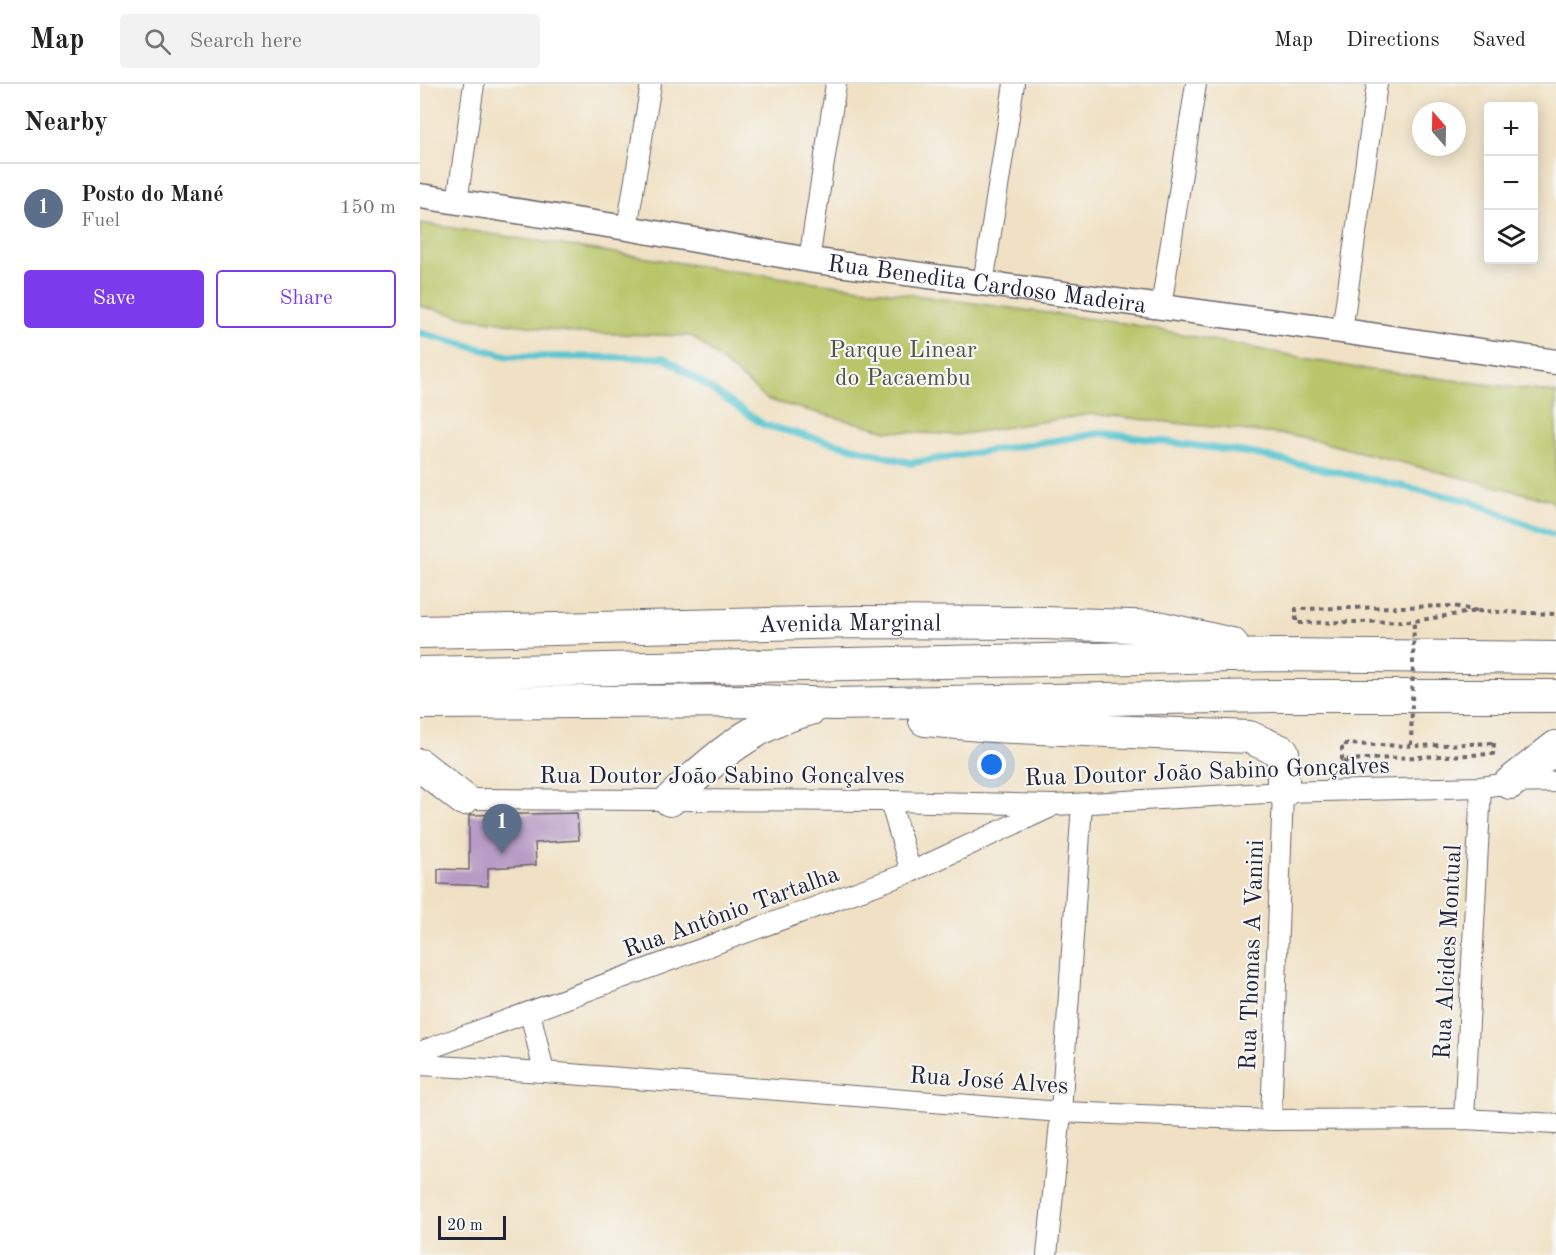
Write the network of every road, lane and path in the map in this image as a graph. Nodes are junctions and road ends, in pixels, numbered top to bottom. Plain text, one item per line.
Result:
1 (474, 84) edge
2 (651, 84) edge
3 (836, 84) edge
4 (1014, 84) edge
5 (1196, 84) edge
6 (1377, 84) edge
7 (420, 196) edge
8 (457, 202) junction
9 (627, 228) junction
10 (809, 260) junction
11 (983, 284) junction
12 (1161, 307) junction
13 (1342, 331) junction
14 (1556, 362) edge
15 (1477, 611) junction
16 (1556, 614) edge
17 (1414, 621) junction
18 (420, 632) edge
19 (1277, 655) junction
20 (1556, 658) edge
21 (420, 673) edge
22 (1556, 696) edge
23 (420, 703) edge
24 (833, 704) junction
25 (1411, 746) junction
26 (1556, 747) edge
27 (420, 765) edge
28 (1556, 782) edge
29 (1496, 785) junction
30 (1282, 792) junction
31 (463, 799) joint
32 (670, 800) junction
33 (890, 801) junction
34 (1082, 804) junction
35 (1055, 805) junction
36 (911, 872) junction
37 (530, 1012) junction
38 (420, 1052) edge
39 (420, 1065) edge
40 (544, 1072) junction
41 (1061, 1112) junction
42 (1464, 1119) junction
43 (1271, 1120) junction
44 (1556, 1124) edge
45 (1047, 1255) edge

1 - 8 street
2 - 9 street
3 - 10 street
4 - 11 street
5 - 12 street
6 - 13 street
7 - 8 street, Rua Benedita Cardoso Madeira
8 - 9 street, Rua Benedita Cardoso Madeira
9 - 10 street, Rua Benedita Cardoso Madeira
10 - 11 street, Rua Benedita Cardoso Madeira
11 - 12 street, Rua Benedita Cardoso Madeira
12 - 13 street, Rua Benedita Cardoso Madeira
13 - 14 street, Rua Benedita Cardoso Madeira
15 - 16 path
15 - 17 path
15 - 17 path
17 - 25 path, bridge
18 - 19 main road, Avenida Marginal
19 - 20 main road
19 - 21 main road
22 - 24 main road
23 - 24 main road
24 - 30 main road
24 - 32 main road
25 - 25 path
26 - 29 main road
27 - 31 main road
28 - 29 street, Rua Doutor João Sabino Gonçalves
29 - 30 street, Rua Doutor João Sabino Gonçalves
29 - 42 street, Rua Alcides Montual
30 - 34 street, Rua Doutor João Sabino Gonçalves
30 - 43 street, Rua Thomas A Vanini
31 - 32 street, Rua Doutor João Sabino Gonçalves
32 - 33 street, Rua Doutor João Sabino Gonçalves
33 - 35 street, Rua Doutor João Sabino Gonçalves
33 - 36 street
34 - 35 street, Rua Doutor João Sabino Gonçalves
34 - 41 street
35 - 36 street, Rua Antônio Tartalha
36 - 37 street, Rua Antônio Tartalha
37 - 38 street, Rua Antônio Tartalha
37 - 40 street
39 - 40 street, Rua José Alves
40 - 41 street, Rua José Alves
41 - 43 street, Rua José Alves
41 - 45 street
42 - 43 street, Rua José Alves
42 - 44 street, Rua José Alves

